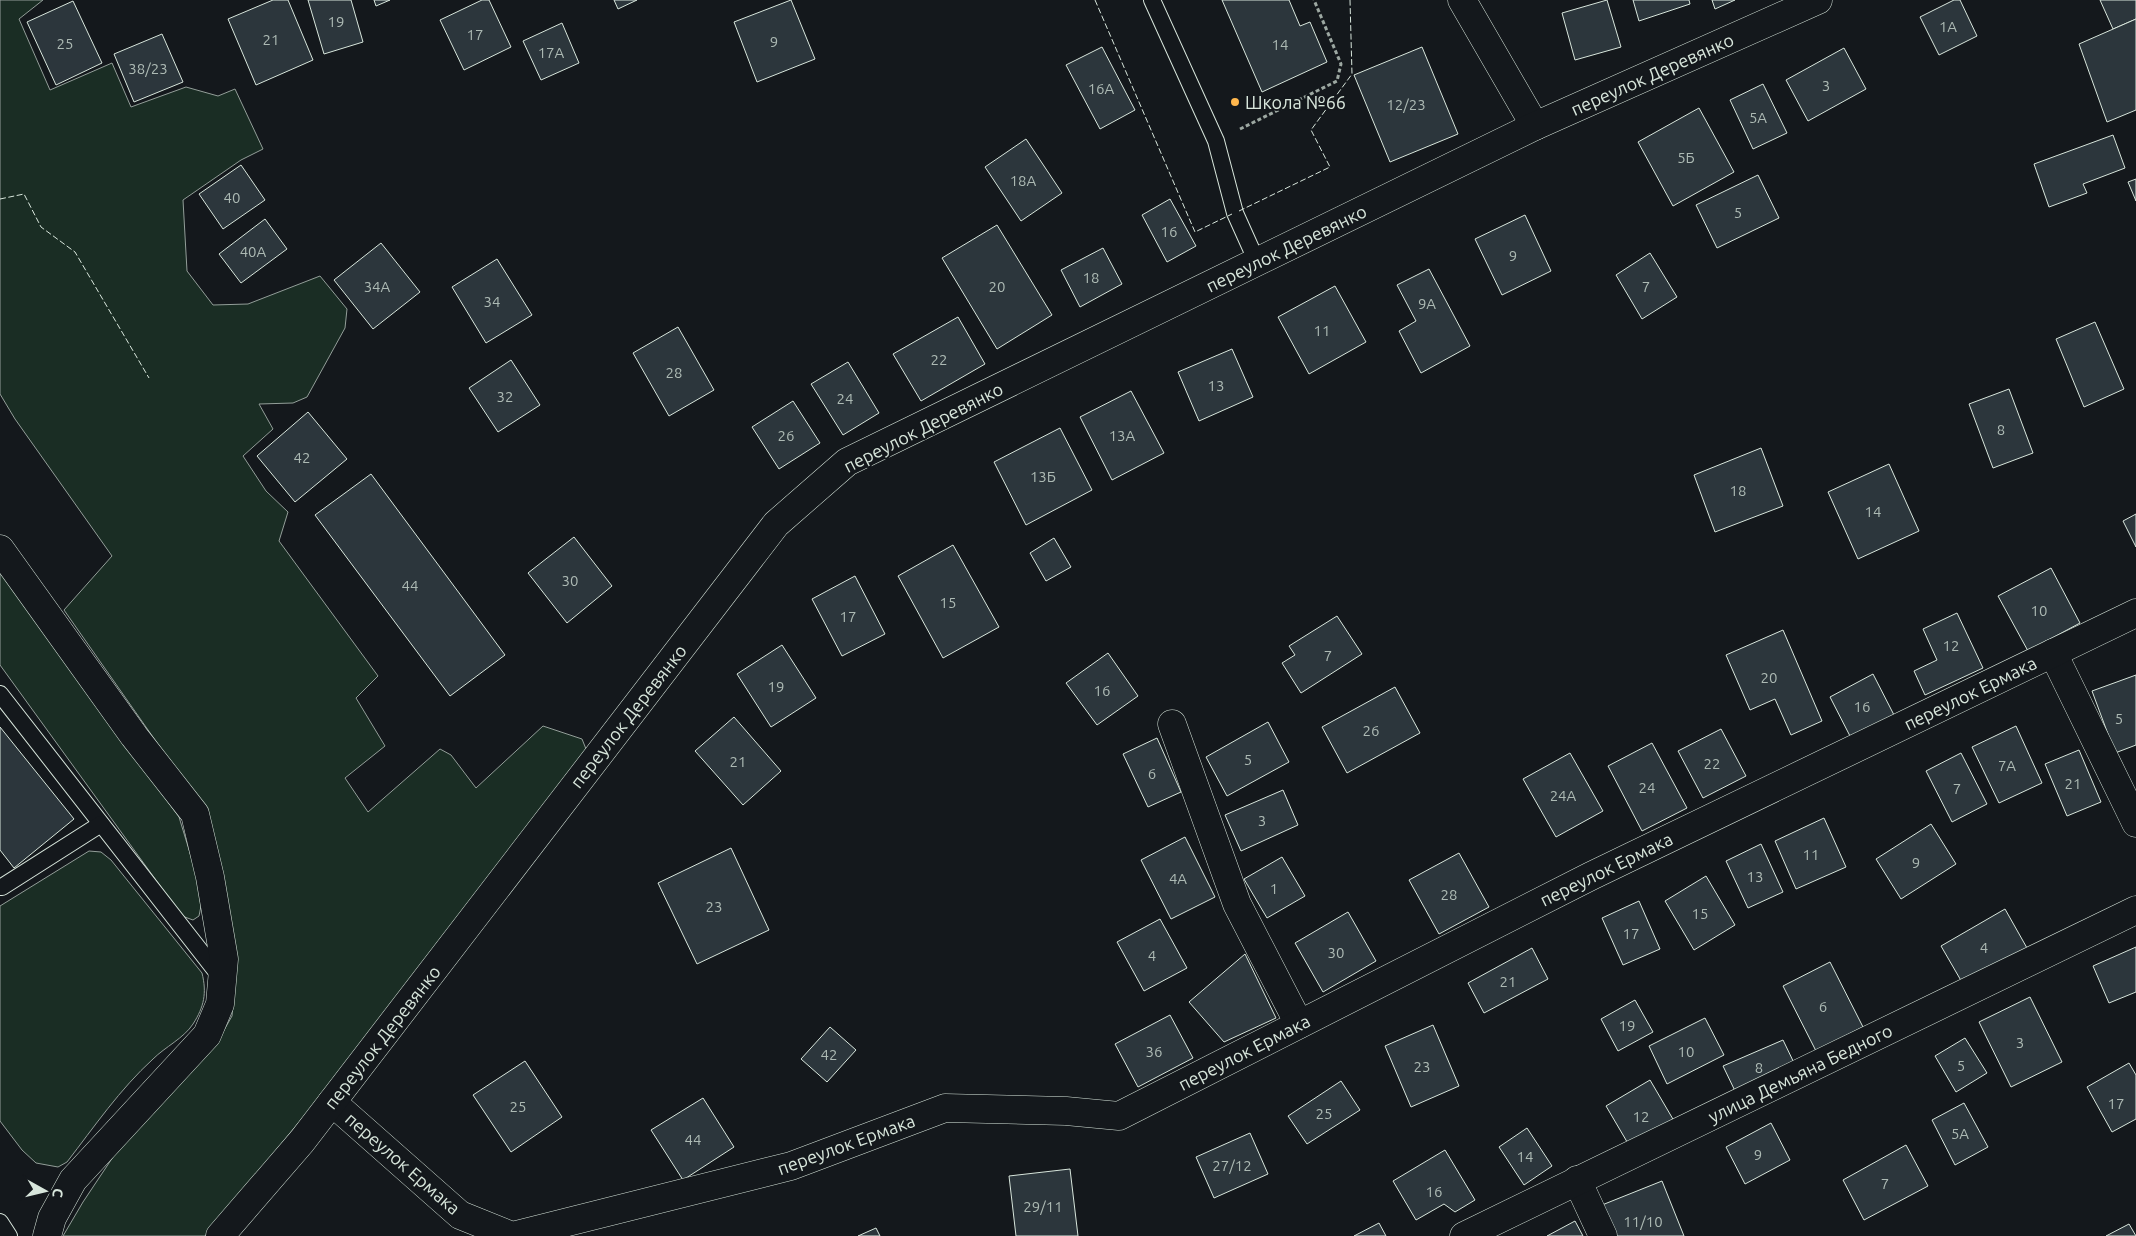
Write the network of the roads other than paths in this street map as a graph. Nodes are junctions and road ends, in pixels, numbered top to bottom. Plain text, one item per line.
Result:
1 (1152, 0) edge
2 (1462, 0) edge
3 (1818, 0) edge
4 (1535, 126) junction
5 (1257, 262) junction
6 (0, 549) edge
7 (2136, 613) edge
8 (2053, 653) junction
9 (0, 694) edge
10 (1172, 724) dead end
11 (2136, 823) edge
12 (101, 824) junction
13 (0, 887) edge
14 (2136, 910) edge
15 (223, 980) junction
16 (1299, 1024) junction
17 (332, 1102) junction
18 (1577, 1180) junction
19 (0, 1222) edge
20 (9, 1236) edge
21 (47, 1236) edge
22 (220, 1236) edge
23 (1464, 1236) edge
24 (1602, 1236) edge

1 - 5 lane
2 - 4 street
3 - 4 street, переулок Деревянко
4 - 5 street, переулок Деревянко
5 - 17 street, переулок Деревянко
6 - 15 street
7 - 8 street, переулок Ермака
8 - 11 street
8 - 16 street, переулок Ермака
9 - 12 lane
10 - 16 street
12 - 13 lane
12 - 15 lane
14 - 18 street, улица Демьяна Бедного
15 - 21 street
16 - 17 street, переулок Ермака
17 - 22 street, переулок Деревянко
18 - 23 street, улица Демьяна Бедного
18 - 24 street
19 - 20 lane

